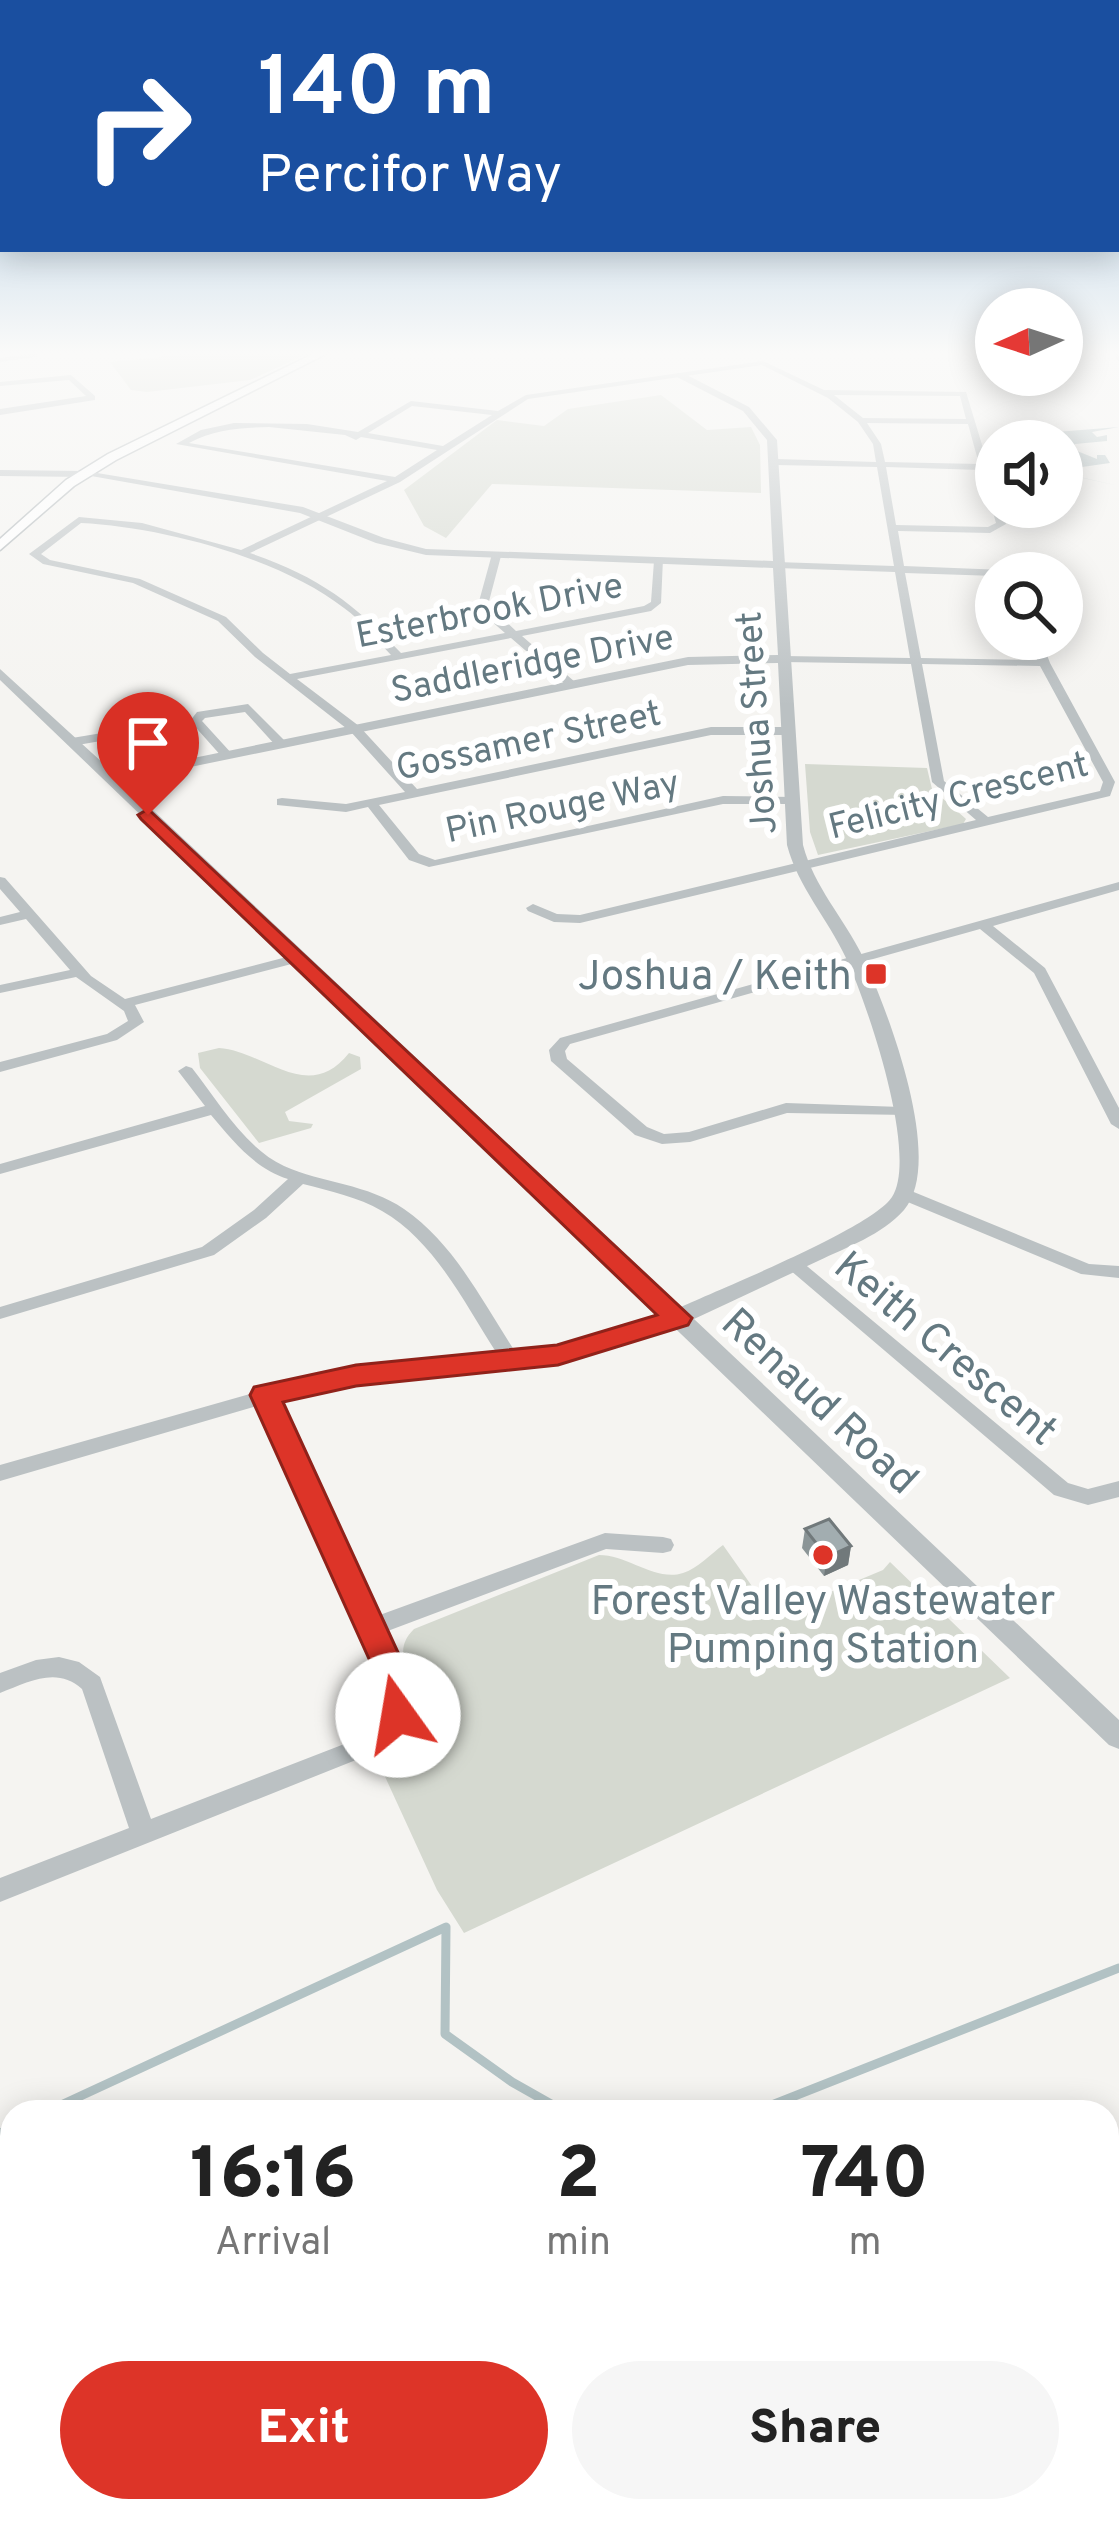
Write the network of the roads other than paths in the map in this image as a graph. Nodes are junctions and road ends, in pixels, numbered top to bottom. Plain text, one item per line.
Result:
1 (91, 471) edge
2 (341, 471) edge
3 (411, 471) edge
4 (776, 471) edge
5 (885, 471) edge
6 (1, 474) edge
7 (85, 474) junction
8 (397, 480) junction
9 (323, 515) junction
10 (975, 527) edge
11 (893, 528) junction
12 (0, 546) edge
13 (240, 554) junction
14 (496, 556) junction
15 (659, 561) junction
16 (777, 565) junction
17 (900, 568) junction
18 (975, 572) edge
19 (516, 634) junction
20 (399, 657) junction
21 (784, 659) junction
22 (1043, 660) edge
23 (917, 661) junction
24 (1044, 663) junction
25 (290, 677) junction
26 (3, 680) edge
27 (572, 684) junction
28 (355, 729) junction
29 (788, 731) junction
30 (72, 742) junction
31 (281, 744) junction
32 (227, 755) junction
33 (174, 765) junction
34 (110, 778) junction
35 (415, 794) junction
36 (792, 801) junction
37 (282, 802) dead end
38 (372, 804) junction
39 (986, 822) junction
40 (800, 863) junction
41 (0, 881) edge
42 (1119, 886) edge
43 (533, 908) dead end
44 (28, 914) junction
45 (0, 921) edge
46 (983, 925) junction
47 (298, 958) junction
48 (855, 960) junction
49 (80, 971) junction
50 (0, 989) edge
51 (122, 1004) junction
52 (0, 1067) edge
53 (186, 1071) dead end
54 (217, 1108) junction
55 (901, 1112) junction
56 (1119, 1124) edge
57 (0, 1169) edge
58 (302, 1176) junction
59 (904, 1194) junction
60 (796, 1266) junction
61 (1119, 1272) edge
62 (0, 1313) edge
63 (678, 1318) junction
64 (512, 1362) junction
65 (265, 1395) junction
66 (0, 1473) edge
67 (1119, 1489) edge
68 (663, 1545) dead end
69 (370, 1628) junction
70 (0, 1683) edge
71 (1119, 1737) edge
72 (143, 1832) junction
73 (0, 1890) edge

1 - 7 main road
2 - 8 street
3 - 8 street
4 - 16 street, Joshua Street
5 - 11 street
6 - 7 street
7 - 9 street
7 - 12 main road
8 - 9 street
9 - 13 street
9 - 14 street
10 - 11 street
11 - 17 street
13 - 20 street
13 - 25 street
14 - 15 street
14 - 19 street
15 - 16 street
15 - 19 street, Esterbrook Drive
16 - 17 street
16 - 21 street, Joshua Street
17 - 18 street
17 - 23 street
19 - 20 street, Esterbrook Drive
19 - 27 street
20 - 25 street, Esterbrook Drive
21 - 23 street, Saddleridge Drive
21 - 27 street, Saddleridge Drive
21 - 29 street, Joshua Street
22 - 24 street, Felicity Crescent
23 - 24 street, Saddleridge Drive
23 - 39 street
24 - 39 street, Felicity Crescent
25 - 28 street
26 - 30 street, Renaud Road
27 - 28 street, Saddleridge Drive
28 - 31 street, Saddleridge Drive
28 - 35 street
29 - 35 street, Gossamer Street
29 - 36 street, Joshua Street
30 - 33 street
30 - 34 street, Renaud Road
31 - 32 street, Saddleridge Drive
31 - 32 street
32 - 33 street, Saddleridge Drive
33 - 34 street, Saddleridge Drive
34 - 47 street, Renaud Road
35 - 38 street, Gossamer Street
36 - 38 street, Pin Rouge Way
36 - 40 street, Joshua Street
37 - 38 street, Gossamer Street
39 - 40 street, Felicity Crescent
40 - 43 street, Felicity Crescent
40 - 48 street, Joshua Street
41 - 44 street
42 - 46 street
44 - 45 street
44 - 49 street
46 - 48 street
46 - 56 street
47 - 51 street
47 - 63 street, Renaud Road
48 - 55 street, Joshua Street
48 - 55 street
49 - 50 street
49 - 51 street
51 - 52 street
53 - 54 street
54 - 57 street
54 - 58 street
55 - 59 street, Joshua Street
58 - 62 street
58 - 64 street
59 - 60 street
59 - 61 street
60 - 63 street
60 - 67 street, Keith Crescent
63 - 64 street
63 - 71 street, Renaud Road
64 - 65 street
65 - 66 street
65 - 69 street
68 - 69 street
69 - 72 street
70 - 72 street
72 - 73 street

